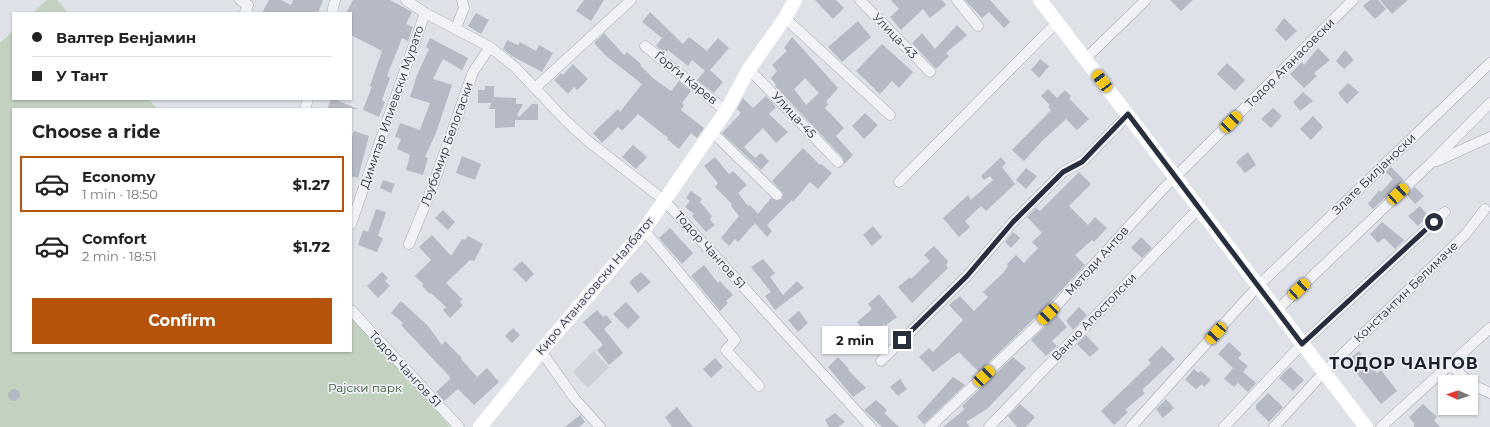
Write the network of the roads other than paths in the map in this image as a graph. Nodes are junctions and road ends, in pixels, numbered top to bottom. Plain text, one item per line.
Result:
1 (240, 0) edge
2 (335, 0) edge
3 (406, 0) edge
4 (462, 0) edge
5 (631, 0) edge
6 (795, 0) edge
7 (860, 0) edge
8 (958, 0) edge
9 (1040, 0) edge
10 (1146, 0) edge
11 (1353, 0) edge
12 (245, 12) edge
13 (332, 12) edge
14 (425, 12) junction
15 (785, 18) junction
16 (1057, 22) junction
17 (978, 26) dead end
18 (456, 28) junction
19 (645, 46) dead end
20 (490, 47) junction
21 (1085, 59) junction
22 (1490, 63) edge
23 (749, 69) junction
24 (930, 72) dead end
25 (535, 88) junction
26 (1490, 103) edge
27 (726, 111) junction
28 (1128, 114) junction
29 (890, 116) dead end
30 (712, 132) junction
31 (1490, 137) edge
32 (838, 162) dead end
33 (1432, 163) junction
34 (1176, 177) junction
35 (899, 182) dead end
36 (777, 195) dead end
37 (664, 200) junction
38 (1199, 208) junction
39 (1485, 209) dead end
40 (1445, 212) dead end
41 (352, 221) edge
42 (644, 230) junction
43 (409, 244) dead end
44 (1258, 286) junction
45 (1277, 310) junction
46 (352, 311) edge
47 (1490, 328) edge
48 (1302, 344) junction
49 (541, 351) junction
50 (881, 361) dead end
51 (1449, 363) junction
52 (1324, 372) junction
53 (1462, 375) edge
54 (759, 386) dead end
55 (1478, 387) edge
56 (1490, 393) edge
57 (459, 427) edge
58 (480, 427) edge
59 (600, 427) edge
60 (871, 427) edge
61 (930, 427) edge
62 (988, 427) edge
63 (1131, 427) edge
64 (1224, 427) edge
65 (1274, 427) edge
66 (1366, 427) edge
67 (1381, 427) edge

1 - 12 street
2 - 13 street
3 - 14 street, Тодор Чангов 51
4 - 18 street
5 - 25 street
6 - 15 street, Киро Атанасовски Налбатот
7 - 24 street, Улица-43
8 - 17 street
9 - 16 street
10 - 21 street
11 - 34 street, Тодор Атанасовски
14 - 18 street, Тодор Чангов 51
14 - 41 street, Димитар Илиевски Мурато
15 - 23 street, Киро Атанасовски Налбатот
15 - 29 street
16 - 21 street
16 - 35 street
18 - 20 street, Тодор Чангов 51
19 - 27 street, Ѓорѓи Карев
20 - 25 street, Тодор Чангов 51
20 - 43 street, Љубомир Белогаски
21 - 28 street
22 - 44 street, Злате Билјаноски
23 - 27 street, Киро Атанасовски Налбатот
23 - 32 street, Улица-45
25 - 37 street, Тодор Чангов 51
26 - 33 street
27 - 30 street, Киро Атанасовски Налбатот
28 - 34 street
28 - 50 street
30 - 36 street
30 - 37 street, Киро Атанасовски Налбатот
31 - 33 street
33 - 45 street
34 - 38 street
34 - 61 street, Методи Антов
37 - 42 street, Киро Атанасовски Налбатот
37 - 60 street, Тодор Чангов 51
38 - 44 street
38 - 62 street, Ванчо Апостолски
39 - 52 street, Константин Белимаче
40 - 48 street
42 - 49 street, Киро Атанасовски Налбатот
42 - 54 street
44 - 45 street
44 - 63 street, Злате Билјаноски
45 - 48 street
46 - 57 street, Тодор Чангов 51
47 - 51 street
48 - 52 street
48 - 64 street
49 - 58 street, Киро Атанасовски Налбатот
49 - 59 street
51 - 53 street
51 - 67 street
52 - 65 street, Константин Белимаче
52 - 66 street
55 - 56 street

